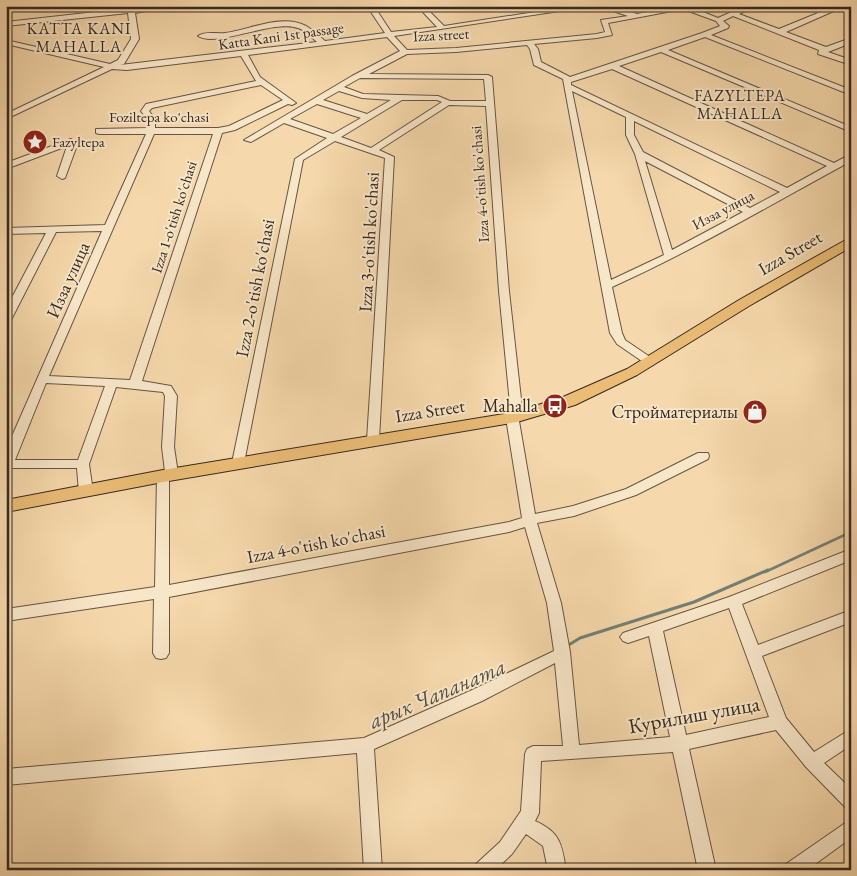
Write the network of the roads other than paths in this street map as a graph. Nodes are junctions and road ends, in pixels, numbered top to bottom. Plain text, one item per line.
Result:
1 (172, 6) edge
2 (370, 6) edge
3 (424, 6) edge
4 (590, 6) edge
5 (601, 6) edge
6 (752, 6) edge
7 (842, 6) edge
8 (846, 6) edge
9 (682, 7) edge
10 (135, 8) edge
11 (851, 8) edge
12 (733, 14) junction
13 (638, 16) junction
14 (718, 20) junction
15 (6, 24) edge
16 (442, 28) junction
17 (779, 32) junction
18 (390, 34) junction
19 (705, 35) junction
20 (202, 36) dead end
21 (849, 41) edge
22 (6, 42) edge
23 (529, 43) junction
24 (325, 44) junction
25 (660, 49) junction
26 (826, 50) junction
27 (405, 52) junction
28 (244, 55) junction
29 (851, 63) edge
30 (612, 66) junction
31 (112, 67) junction
32 (359, 76) junction
33 (262, 82) junction
34 (567, 84) junction
35 (338, 88) junction
36 (851, 93) edge
37 (399, 98) junction
38 (287, 101) junction
39 (317, 101) junction
40 (447, 104) junction
41 (490, 104) junction
42 (306, 107) junction
43 (630, 116) junction
44 (6, 117) edge
45 (368, 117) junction
46 (284, 120) junction
47 (645, 123) junction
48 (849, 128) edge
49 (630, 129) junction
50 (100, 131) dead end
51 (151, 131) junction
52 (218, 131) junction
53 (332, 137) junction
54 (248, 140) dead end
55 (372, 151) junction
56 (639, 154) junction
57 (851, 157) edge
58 (6, 166) edge
59 (834, 166) junction
60 (62, 176) dead end
61 (788, 192) junction
62 (751, 212) junction
63 (109, 228) junction
64 (52, 230) junction
65 (6, 231) edge
66 (851, 241) edge
67 (669, 256) junction
68 (607, 285) junction
69 (6, 320) edge
70 (650, 362) junction
71 (42, 379) junction
72 (112, 382) junction
73 (135, 384) junction
74 (515, 417) junction
75 (373, 440) junction
76 (703, 456) dead end
77 (238, 463) junction
78 (7, 464) edge
79 (83, 464) junction
80 (168, 475) junction
81 (86, 492) junction
82 (6, 506) edge
83 (529, 519) junction
84 (851, 554) edge
85 (162, 592) junction
86 (734, 601) junction
87 (6, 615) edge
88 (851, 616) edge
89 (655, 628) junction
90 (628, 637) dead end
91 (562, 648) junction
92 (754, 652) junction
93 (161, 653) dead end
94 (779, 722) junction
95 (851, 736) edge
96 (678, 744) junction
97 (366, 745) junction
98 (572, 753) junction
99 (812, 762) junction
100 (6, 777) edge
101 (851, 801) edge
102 (522, 824) junction
103 (851, 827) edge
104 (373, 870) edge
105 (482, 870) edge
106 (557, 870) edge
107 (707, 870) edge
108 (792, 870) edge

1 - 10 street
2 - 18 street
3 - 16 street
4 - 16 street, Katta Kani 1st passage
5 - 13 street
6 - 12 street
7 - 17 street
8 - 11 street
9 - 13 street
9 - 14 street
10 - 15 street
10 - 31 street
12 - 14 street
12 - 17 street
13 - 23 street, Izza street
14 - 19 street
16 - 18 street, Katta Kani 1st passage
17 - 26 street
18 - 24 street, Katta Kani 1st passage
18 - 27 street
19 - 25 street
19 - 36 street
20 - 24 street
21 - 26 street
22 - 31 street, Katta Kani 1st passage
23 - 27 street, Izza street
23 - 34 street
24 - 28 street, Katta Kani 1st passage
25 - 30 street
25 - 48 street
26 - 29 street
27 - 32 street, Izza street
28 - 31 street, Katta Kani 1st passage
28 - 33 street
30 - 34 street
30 - 59 street
31 - 44 street
32 - 35 street, Izza street
32 - 41 street, Izza 4-o'tish ko'chasi
33 - 38 street
33 - 51 street
34 - 43 street
34 - 68 street
35 - 37 street
35 - 39 street, Izza street
37 - 40 street
37 - 45 street, Izza 2-o'tish ko'chasi
38 - 42 street
38 - 52 street
39 - 42 street, Izza street
39 - 45 street
40 - 41 street
40 - 55 street
41 - 74 street, Izza 4-o'tish ko'chasi
42 - 46 street, Izza street
43 - 47 street
43 - 49 street
45 - 53 street, Izza 2-o'tish ko'chasi
46 - 53 street, Izza 3-o'tish ko'chasi
46 - 54 street, Izza street
47 - 49 street
47 - 61 street
49 - 56 street
50 - 51 street, Foziltepa ko'chasi
51 - 52 street, Foziltepa ko'chasi
51 - 63 street, Изза улица
52 - 73 street, Izza 1-o'tish ko'chasi
53 - 55 street, Izza 3-o'tish ko'chasi
53 - 77 street, Izza 2-o'tish ko'chasi
55 - 75 street, Izza 3-o'tish ko'chasi
56 - 62 street
56 - 67 street
57 - 59 street, Изза улица
58 - 60 street
59 - 61 street, Изза улица
61 - 62 street, Изза улица
62 - 67 street, Изза улица
63 - 64 street
63 - 71 street, Изза улица
64 - 65 street
64 - 69 street
66 - 70 main road, Izza Street
67 - 68 street, Изза улица
68 - 70 street
70 - 74 main road, Izza Street
71 - 72 street
71 - 78 street, Изза улица
72 - 73 street
72 - 79 street
73 - 80 street
74 - 75 main road, Izza Street
74 - 83 street, Izza 4-o'tish ko'chasi
75 - 77 main road, Izza Street
76 - 83 street
77 - 80 main road, Izza Street
78 - 79 street
79 - 81 street
80 - 81 main road, Izza Street
80 - 85 street
81 - 82 main road, Izza Street
83 - 85 street, Izza 4-o'tish ko'chasi
83 - 91 street
84 - 86 street
85 - 87 street, Izza 4-o'tish ko'chasi
85 - 93 street
86 - 89 street
86 - 92 street, Курилиш улица
88 - 92 street
89 - 90 street
89 - 96 street
91 - 97 street
91 - 98 street
92 - 94 street, Курилиш улица
94 - 96 street, Курилиш улица
94 - 99 street
95 - 99 street
96 - 98 street, Курилиш улица
96 - 107 street
97 - 100 street
97 - 104 street
98 - 102 street, Курилиш улица
99 - 101 street
102 - 105 street
102 - 106 street
103 - 108 street

